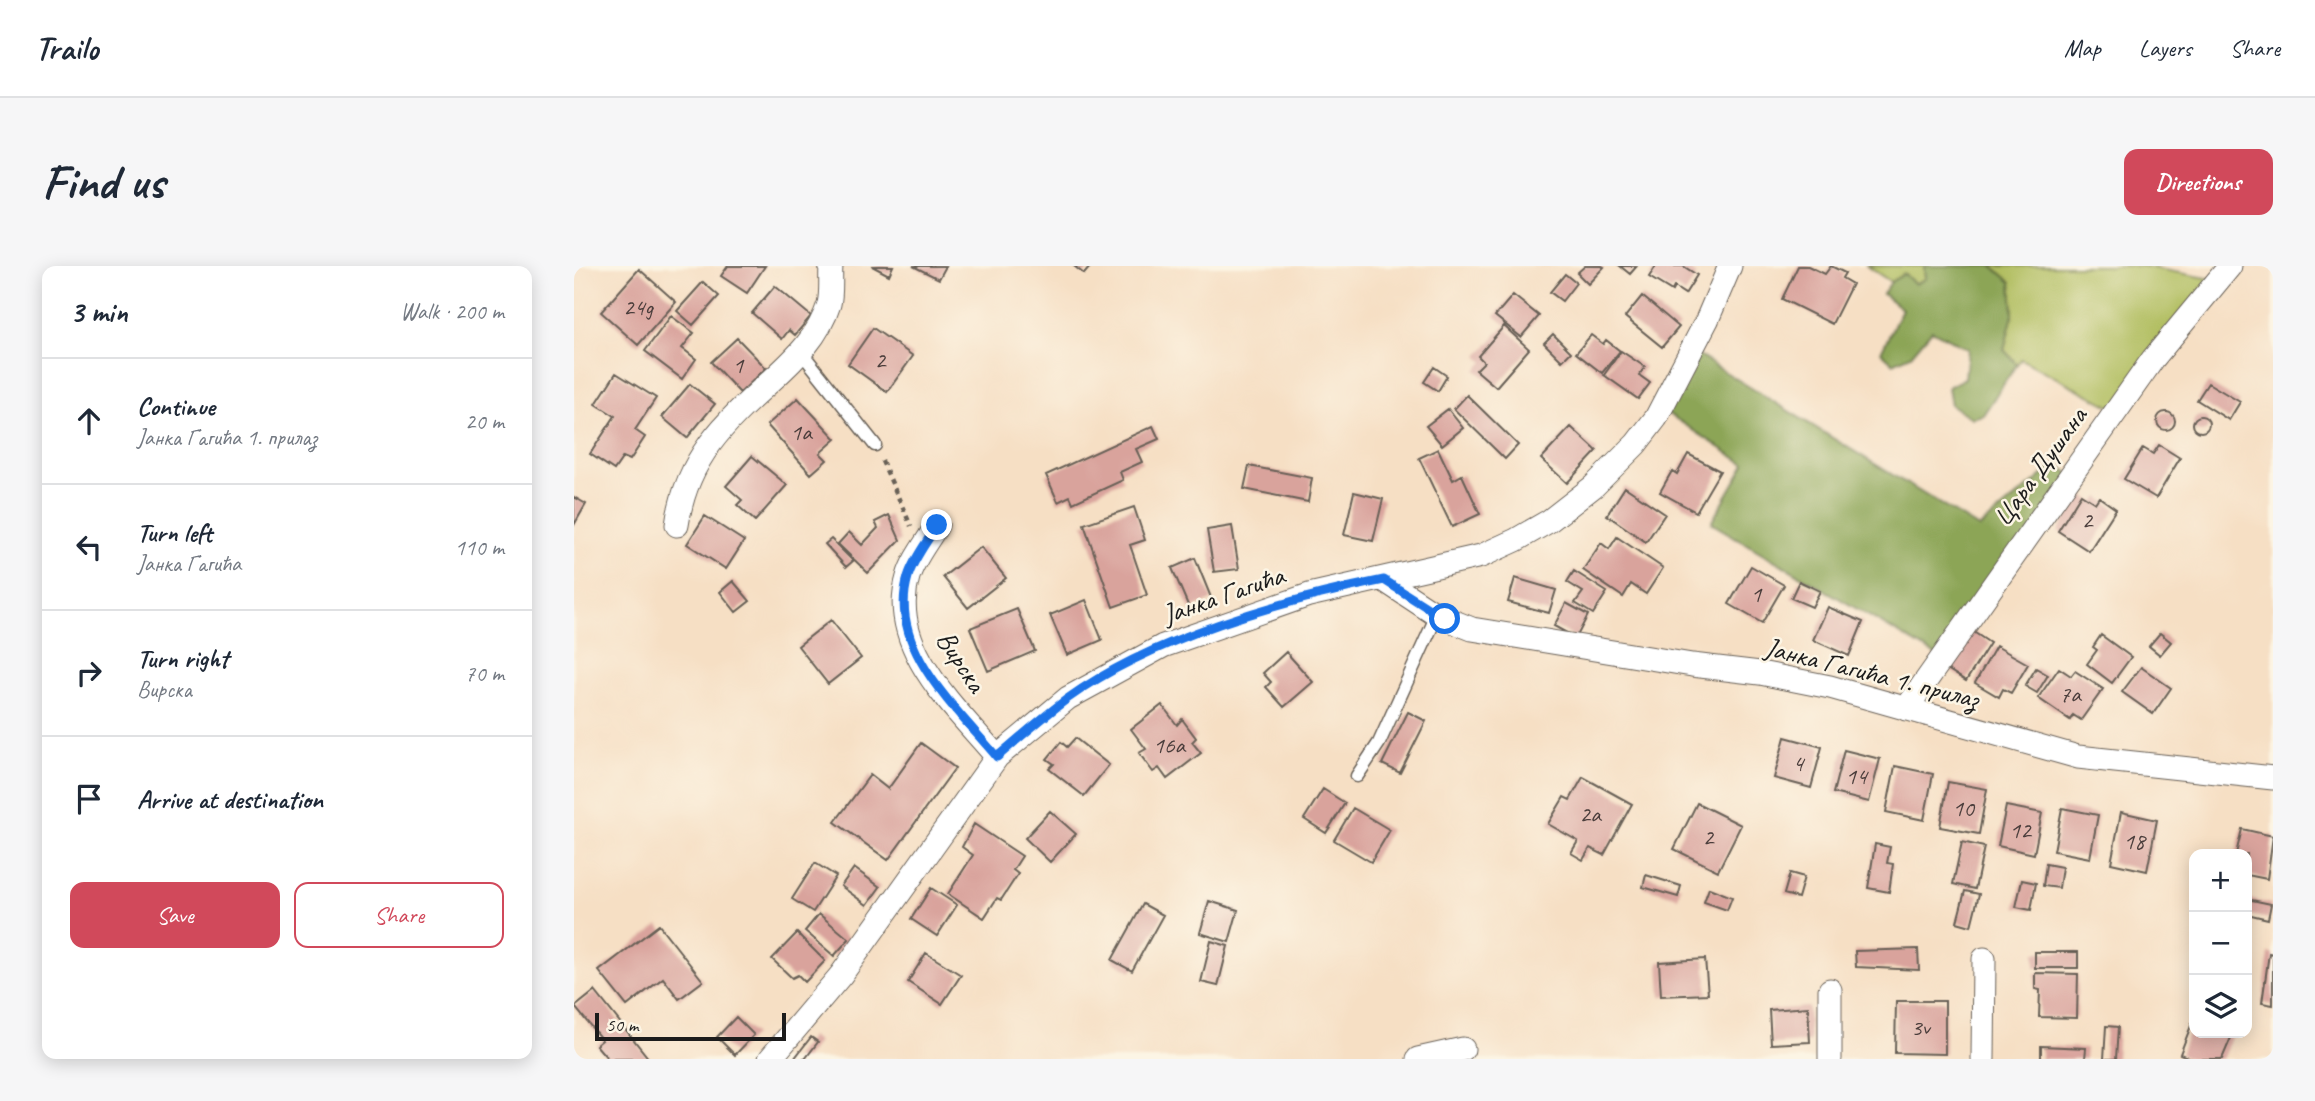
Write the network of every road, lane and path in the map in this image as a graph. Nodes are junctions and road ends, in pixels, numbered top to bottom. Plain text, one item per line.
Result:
1 (831, 266) edge
2 (1730, 266) edge
3 (2230, 266) edge
4 (802, 353) junction
5 (875, 445) joint
6 (677, 525) dead end
7 (937, 525) dead end
8 (923, 548) junction
9 (1384, 580) junction
10 (1437, 615) junction
11 (1906, 709) junction
12 (997, 757) junction
13 (1356, 776) dead end
14 (2273, 778) edge
15 (1984, 959) dead end
16 (1830, 990) dead end
17 (1463, 1049) dead end
18 (770, 1059) edge
19 (1418, 1059) edge
20 (1830, 1059) edge
21 (1983, 1059) edge

1 - 4 street
2 - 9 street, Јанка Гагића
3 - 11 street, Цара Душана
4 - 5 lane
4 - 6 street
5 - 8 path
7 - 8 street, Вирска
8 - 12 street, Вирска
9 - 10 street, Јанка Гагића 1. прилаз
9 - 12 street, Јанка Гагића
10 - 11 street, Јанка Гагића 1. прилаз
10 - 13 lane
11 - 14 street, Јанка Гагића 1. прилаз
12 - 18 street, Јанка Гагића
15 - 21 street
16 - 20 street
17 - 19 street

